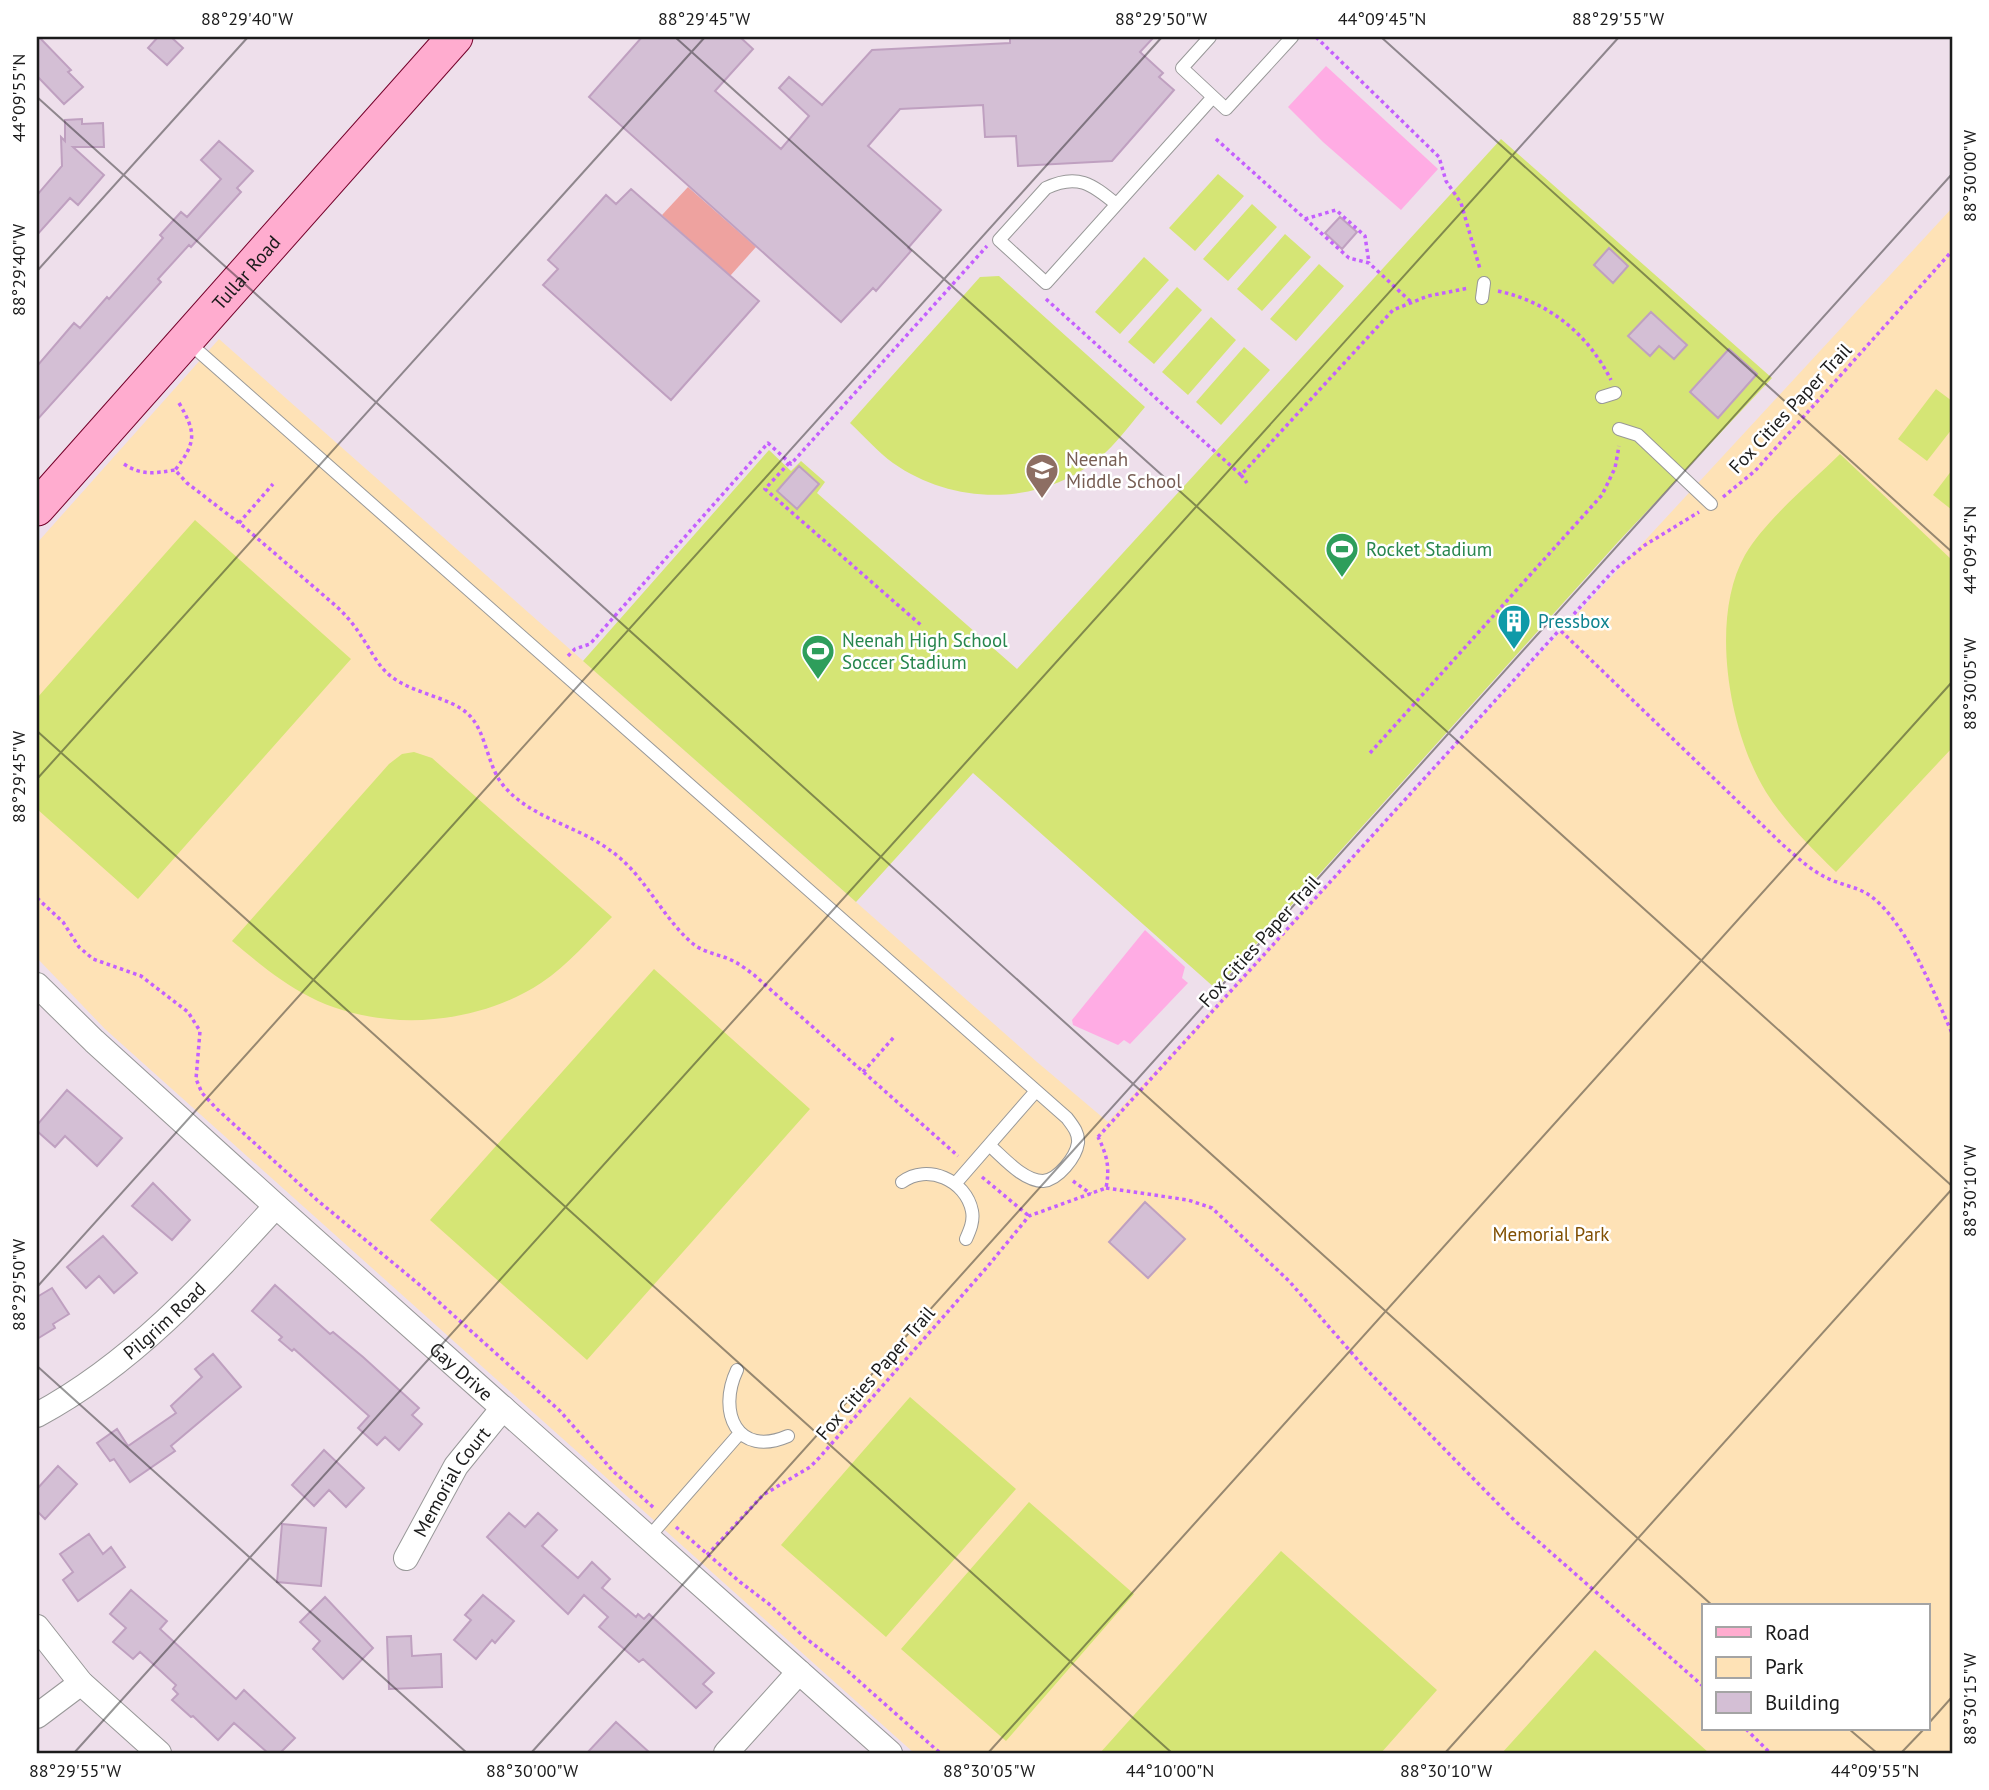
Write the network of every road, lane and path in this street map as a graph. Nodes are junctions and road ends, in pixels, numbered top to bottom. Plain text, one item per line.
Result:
1 (455, 37) edge
2 (1210, 37) edge
3 (1292, 37) edge
4 (1316, 37) edge
5 (1213, 97) junction
6 (1216, 139) dead end
7 (1116, 204) junction
8 (1306, 219) junction
9 (999, 240) junction
10 (1952, 251) edge
11 (1369, 263) junction
12 (1483, 290) junction
13 (1040, 293) dead end
14 (1411, 302) junction
15 (186, 340) junction
16 (1615, 393) joint
17 (1602, 397) dead end
18 (179, 403) dead end
19 (1619, 429) joint
20 (789, 463) junction
21 (124, 464) dead end
22 (175, 470) junction
23 (1241, 475) junction
24 (1247, 483) dead end
25 (273, 484) dead end
26 (1711, 504) junction
27 (37, 508) edge
28 (239, 523) junction
29 (922, 625) dead end
30 (1560, 631) junction
31 (557, 668) junction
32 (1370, 753) dead end
33 (37, 898) edge
34 (39, 993) edge
35 (1952, 1033) edge
36 (894, 1037) dead end
37 (863, 1072) junction
38 (1036, 1091) junction
39 (989, 1145) junction
40 (970, 1167) junction
41 (1060, 1172) junction
42 (902, 1182) dead end
43 (955, 1184) junction
44 (1106, 1188) junction
45 (1091, 1194) junction
46 (276, 1206) junction
47 (1028, 1216) junction
48 (966, 1238) dead end
49 (737, 1370) dead end
50 (503, 1408) junction
51 (37, 1415) edge
52 (740, 1433) junction
53 (788, 1436) dead end
54 (665, 1518) junction
55 (649, 1537) junction
56 (707, 1555) junction
57 (406, 1558) dead end
58 (37, 1627) edge
59 (799, 1672) junction
60 (80, 1683) junction
61 (1702, 1685) edge
62 (37, 1716) edge
63 (1747, 1730) edge
64 (159, 1753) edge
65 (726, 1753) edge
66 (890, 1753) edge
67 (940, 1753) edge
68 (1770, 1753) edge

1 - 15 main road, Tullar Road
2 - 5 lane
3 - 5 lane
4 - 12 path
5 - 7 lane
6 - 8 path
7 - 9 lane
7 - 9 lane
8 - 11 path
8 - 11 path
9 - 20 path
10 - 26 path, Fox Cities Paper Trail
11 - 14 path
12 - 14 path
12 - 16 path
13 - 23 path
14 - 23 path
15 - 27 main road, Tullar Road
15 - 31 lane
16 - 17 lane
18 - 22 path
19 - 26 lane
19 - 32 path
20 - 29 path
20 - 31 path
21 - 22 path
22 - 28 path
23 - 24 path
25 - 28 path
26 - 30 path, Fox Cities Paper Trail
28 - 37 path
30 - 35 path
30 - 44 path, Fox Cities Paper Trail
31 - 38 lane
33 - 54 path
34 - 46 street, Gay Drive
36 - 37 path
37 - 40 path
38 - 39 lane
38 - 41 lane
39 - 40 lane
39 - 41 lane
40 - 43 lane
40 - 47 path
41 - 45 path
42 - 43 lane
43 - 48 lane
44 - 45 path
44 - 61 path
45 - 47 path
46 - 50 street, Gay Drive
46 - 51 street, Pilgrim Road
47 - 56 path, Fox Cities Paper Trail
49 - 52 lane
50 - 55 street, Gay Drive
50 - 57 street, Memorial Court
52 - 53 lane
52 - 54 lane
54 - 55 lane
54 - 56 path
55 - 59 street, Gay Drive
56 - 67 path
58 - 60 street
59 - 65 street
59 - 66 street, Gay Drive
60 - 62 street
60 - 64 street
63 - 68 path

